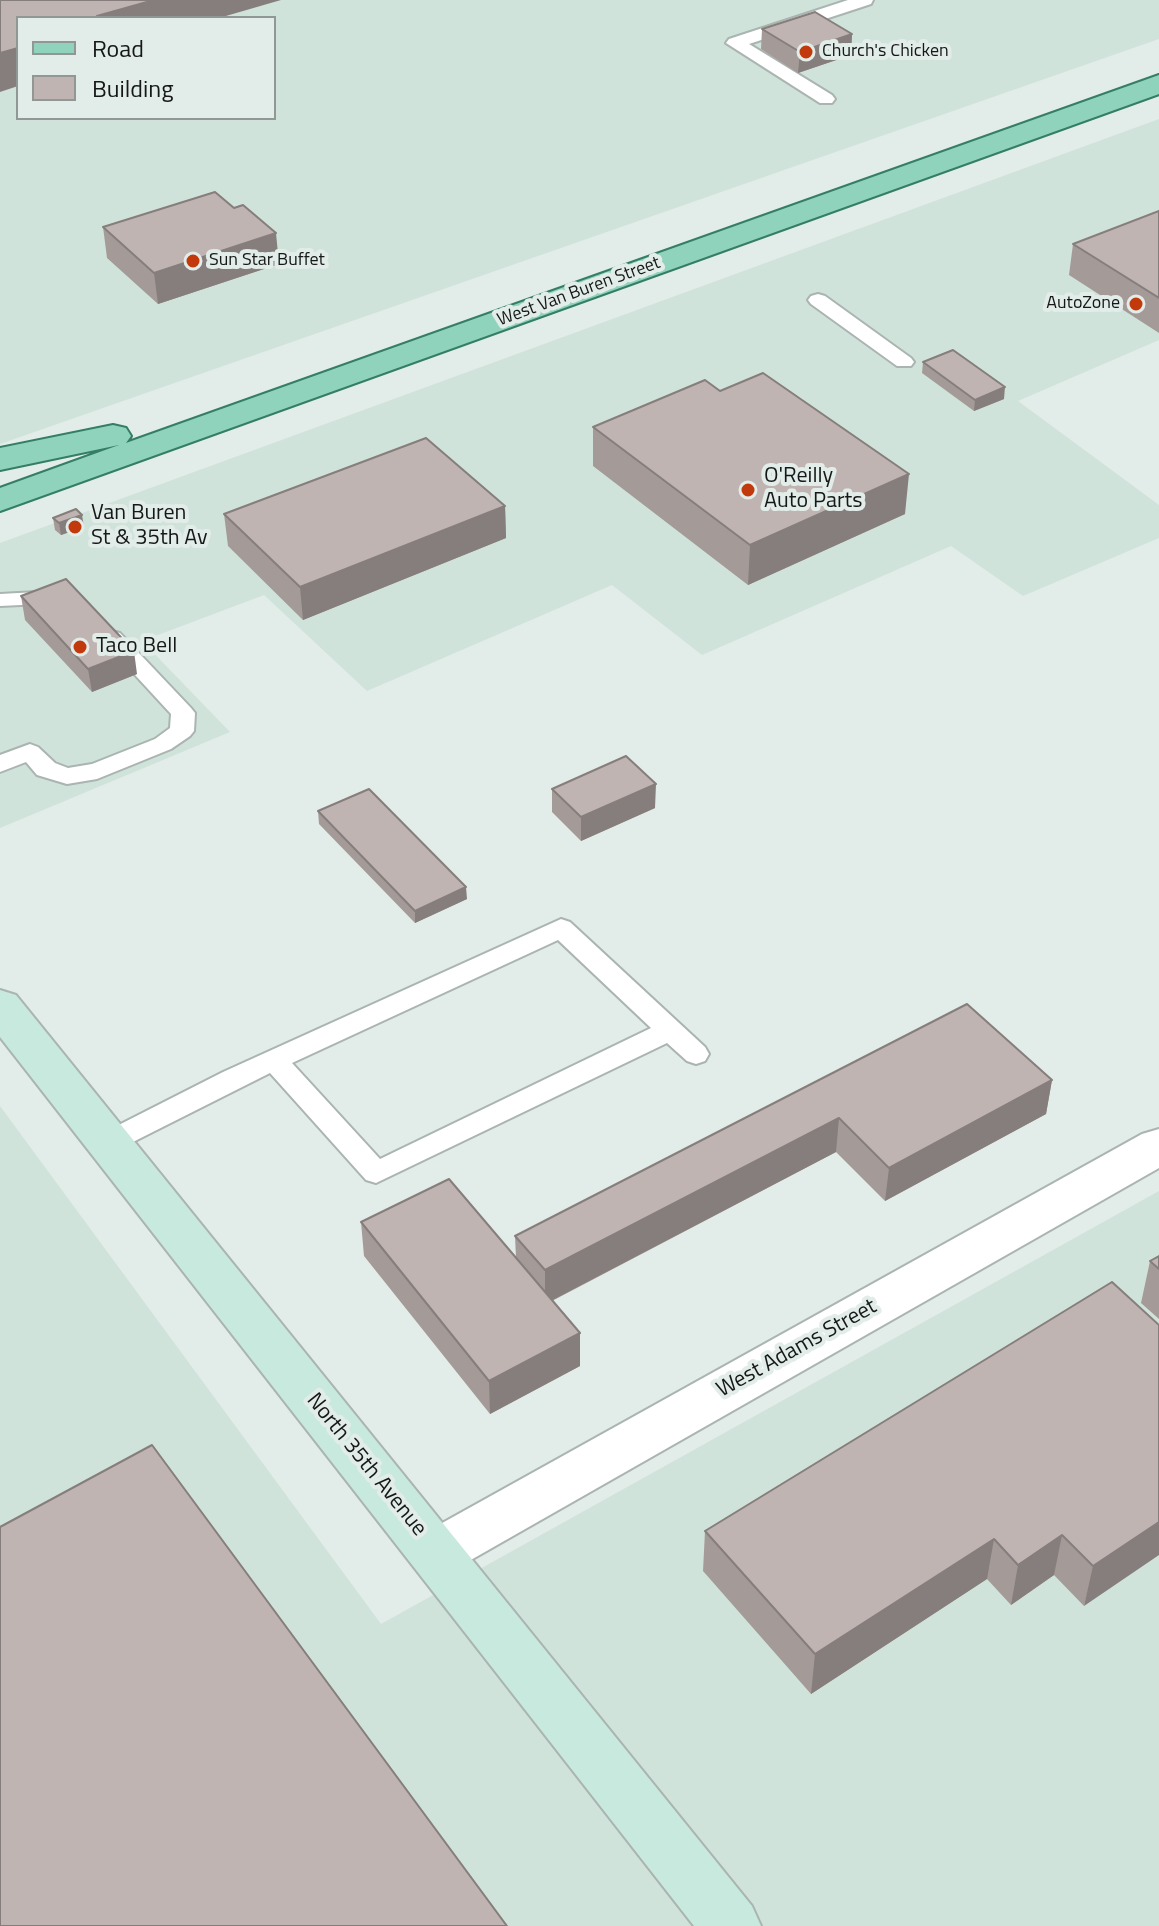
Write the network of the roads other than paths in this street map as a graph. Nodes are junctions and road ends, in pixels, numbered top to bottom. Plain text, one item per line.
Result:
1 (865, 0) edge
2 (1159, 84) edge
3 (826, 99) dead end
4 (818, 300) dead end
5 (904, 362) dead end
6 (265, 405) junction
7 (0, 459) edge
8 (0, 500) edge
9 (74, 597) edge
10 (3, 600) dead end
11 (95, 620) edge
12 (0, 764) edge
13 (0, 1006) edge
14 (670, 1030) junction
15 (696, 1054) dead end
16 (274, 1060) junction
17 (109, 1142) junction
18 (1159, 1146) edge
19 (436, 1553) junction
20 (731, 1926) edge

1 - 3 lane
2 - 6 main road, West Van Buren Street
4 - 5 lane
6 - 7 main road
6 - 8 main road, West Van Buren Street
9 - 10 lane
11 - 12 lane
13 - 17 main road, North 35th Avenue
14 - 15 lane
14 - 16 lane
14 - 16 lane
16 - 17 lane
17 - 19 main road, North 35th Avenue
18 - 19 street, West Adams Street
19 - 20 main road, North 35th Avenue

